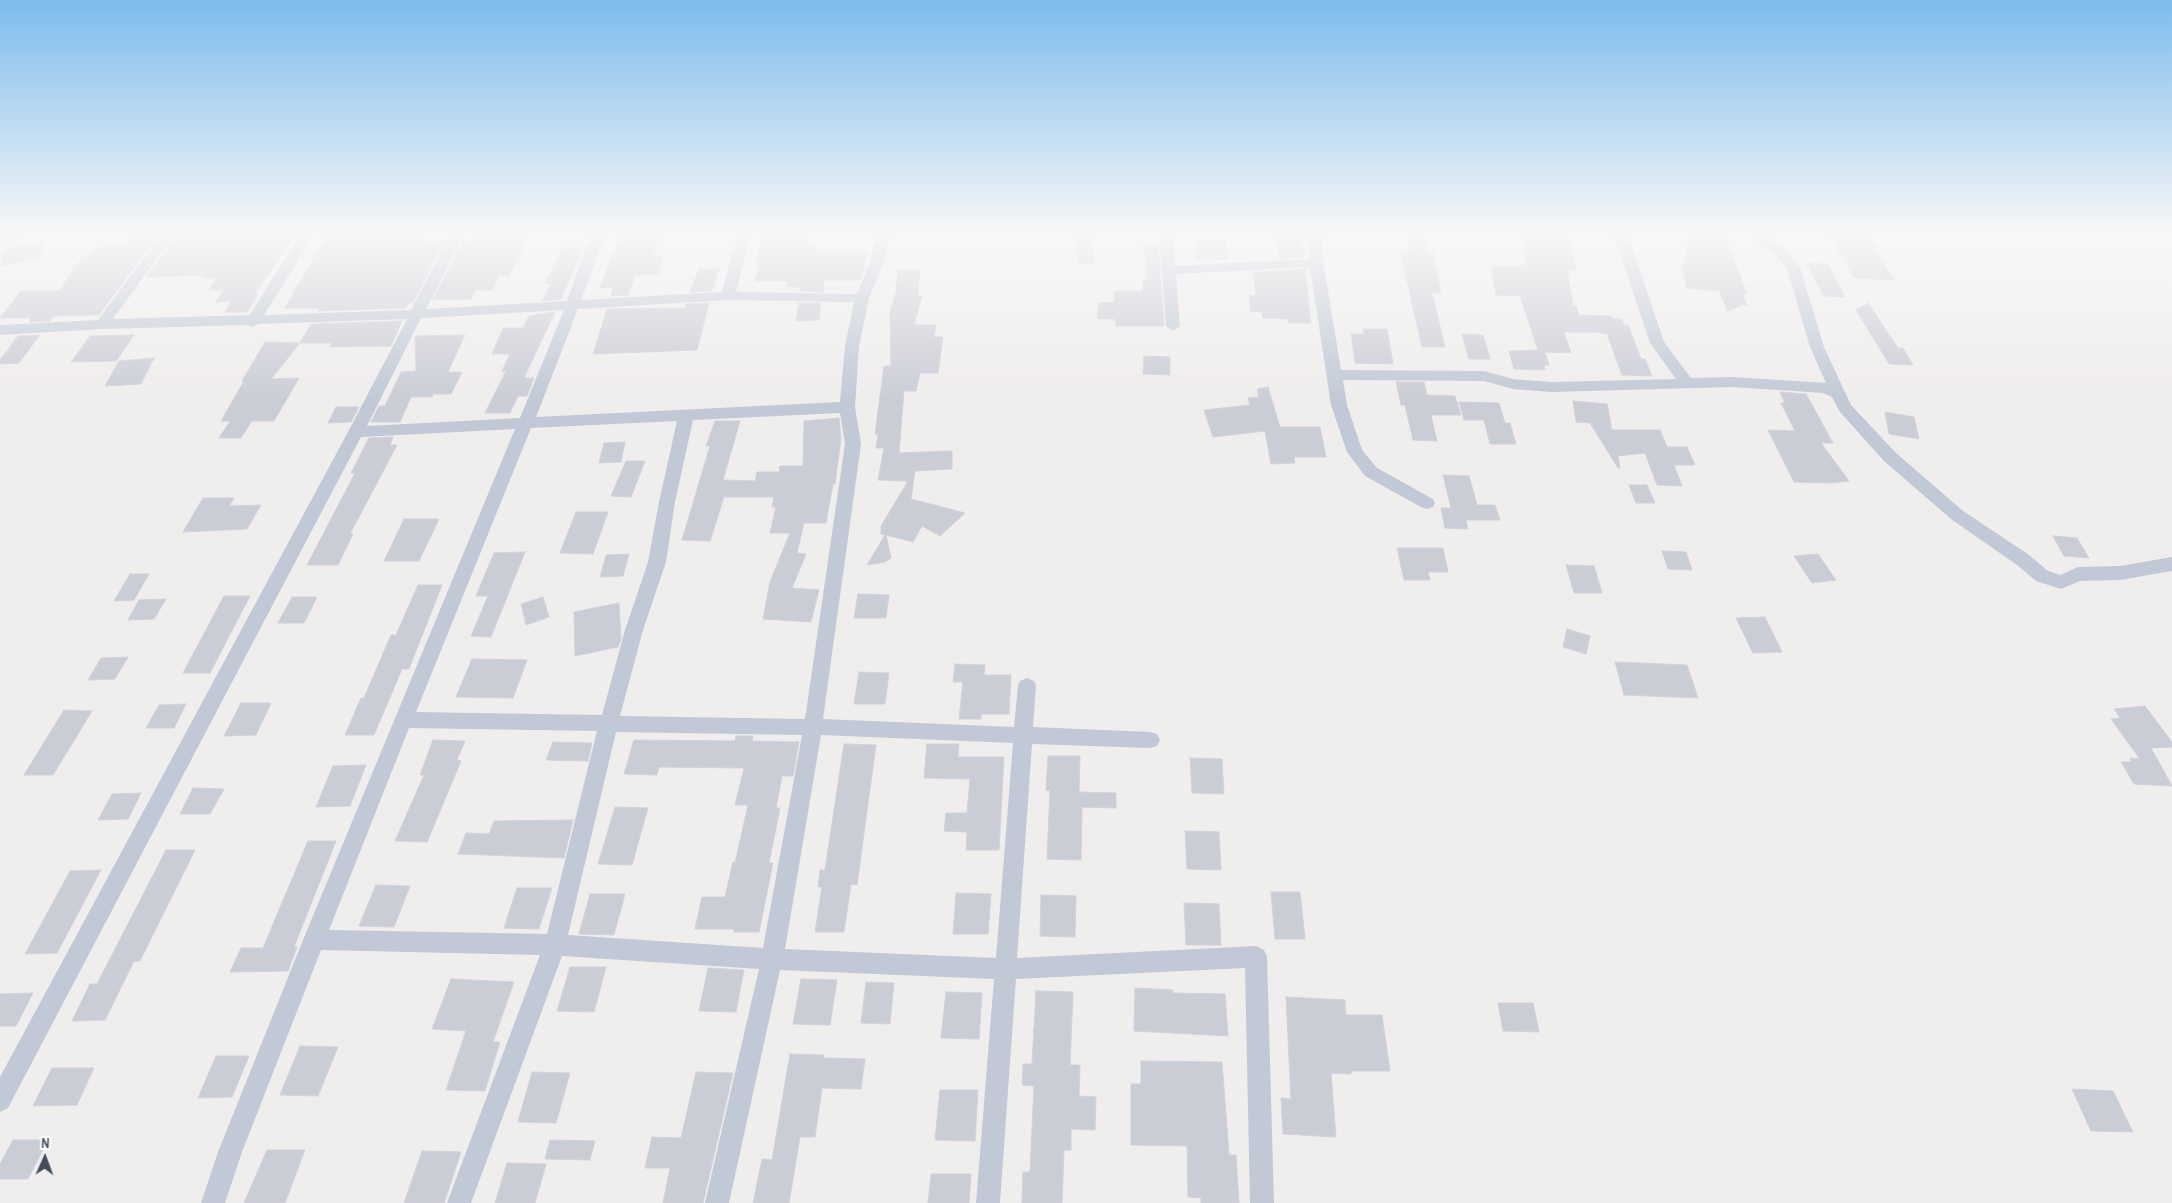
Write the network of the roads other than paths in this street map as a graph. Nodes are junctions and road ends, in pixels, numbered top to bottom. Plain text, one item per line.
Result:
1 (129, 288) edge
2 (274, 288) edge
3 (430, 288) edge
4 (577, 288) edge
5 (730, 288) edge
6 (866, 288) edge
7 (1171, 288) edge
8 (1321, 288) edge
9 (1639, 288) edge
10 (1801, 288) edge
11 (728, 296) junction
12 (862, 298) junction
13 (571, 305) junction
14 (418, 313) junction
15 (253, 322) junction
16 (102, 324) junction
17 (1173, 326) dead end
18 (0, 330) edge
19 (1335, 375) junction
20 (1686, 382) junction
21 (1838, 394) junction
22 (847, 407) junction
23 (686, 417) junction
24 (525, 424) junction
25 (356, 432) junction
26 (1427, 503) dead end
27 (2172, 564) edge
28 (1027, 686) dead end
29 (404, 720) junction
30 (609, 723) junction
31 (813, 727) junction
32 (1022, 734) junction
33 (1150, 740) dead end
34 (314, 940) junction
35 (555, 945) junction
36 (772, 958) junction
37 (1006, 969) junction
38 (0, 1100) edge
39 (213, 1203) edge
40 (459, 1203) edge
41 (717, 1203) edge
42 (988, 1203) edge
43 (1262, 1203) edge

1 - 16 street
2 - 15 street
3 - 14 street
4 - 13 street
5 - 11 street
6 - 12 street
7 - 17 street
8 - 19 street
9 - 20 street
10 - 21 street
11 - 12 street
11 - 13 street
12 - 22 street
13 - 14 street
13 - 24 street
14 - 15 street
14 - 25 street
15 - 16 street
16 - 18 street
19 - 20 street
19 - 26 street
20 - 21 street
21 - 27 street
22 - 23 street
22 - 31 street
23 - 24 street
23 - 30 street
24 - 25 street
24 - 29 street
25 - 38 street
28 - 32 street
29 - 30 street
29 - 34 street
30 - 31 street
30 - 35 street
31 - 32 street
31 - 36 street
32 - 33 street
32 - 37 street
34 - 35 street
34 - 39 street
35 - 36 street
35 - 40 street
36 - 37 street
36 - 41 street
37 - 42 street
37 - 43 street

